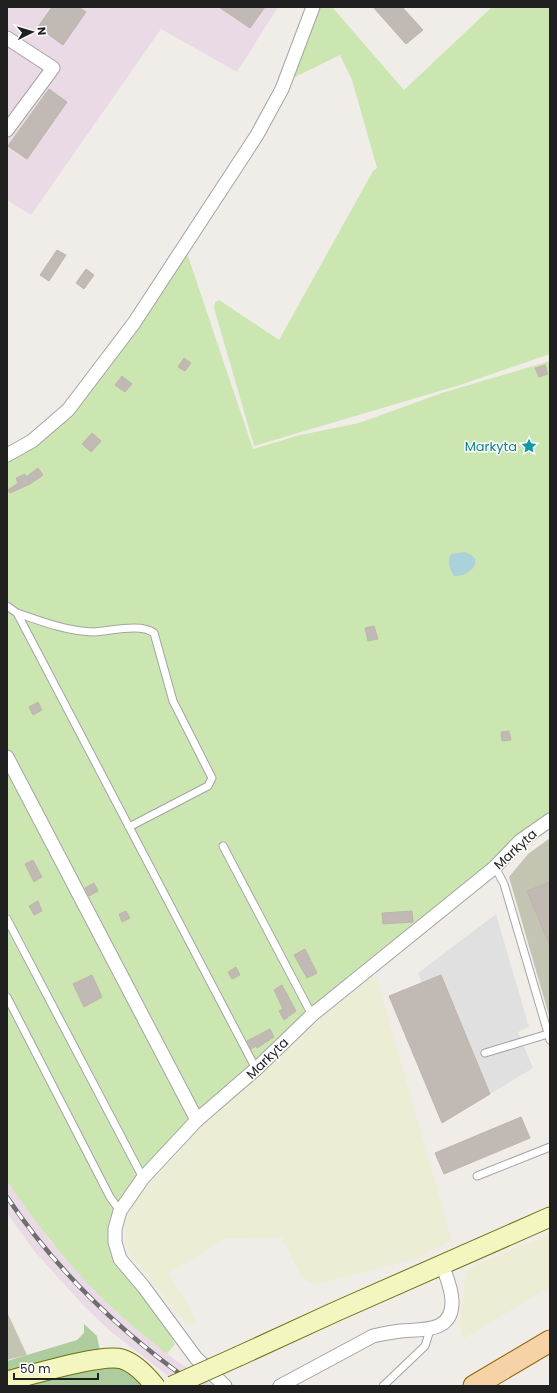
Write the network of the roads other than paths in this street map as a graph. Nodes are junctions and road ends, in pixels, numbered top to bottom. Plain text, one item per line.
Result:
1 (313, 7) edge
2 (7, 38) edge
3 (7, 130) edge
4 (7, 456) edge
5 (7, 606) edge
6 (17, 613) junction
7 (7, 757) edge
8 (550, 820) edge
9 (129, 826) junction
10 (223, 846) dead end
11 (495, 867) junction
12 (7, 918) edge
13 (7, 997) edge
14 (312, 1015) junction
15 (549, 1037) edge
16 (485, 1053) dead end
17 (256, 1070) junction
18 (197, 1120) junction
19 (550, 1147) edge
20 (477, 1176) dead end
21 (143, 1178) junction
22 (120, 1211) junction
23 (550, 1217) edge
24 (442, 1264) junction
25 (430, 1330) junction
26 (550, 1341) edge
27 (7, 1381) edge
28 (155, 1386) edge
29 (172, 1386) edge
30 (225, 1386) edge
31 (280, 1386) edge
32 (383, 1386) edge
33 (474, 1386) edge

1 - 4 street
2 - 3 street
5 - 6 lane
6 - 9 lane
6 - 9 lane
7 - 18 street
8 - 11 street, Markyta
9 - 17 lane
10 - 14 lane
11 - 14 street, Markyta
11 - 15 lane
12 - 21 lane
13 - 22 lane
14 - 17 street, Markyta
15 - 16 lane
17 - 18 street, Markyta
18 - 21 street, Markyta
19 - 20 lane
21 - 22 street, Markyta
22 - 30 street, Markyta
23 - 24 main road
24 - 25 street
24 - 29 main road, bridge
25 - 31 street
25 - 32 lane
26 - 33 main road
27 - 28 main road

